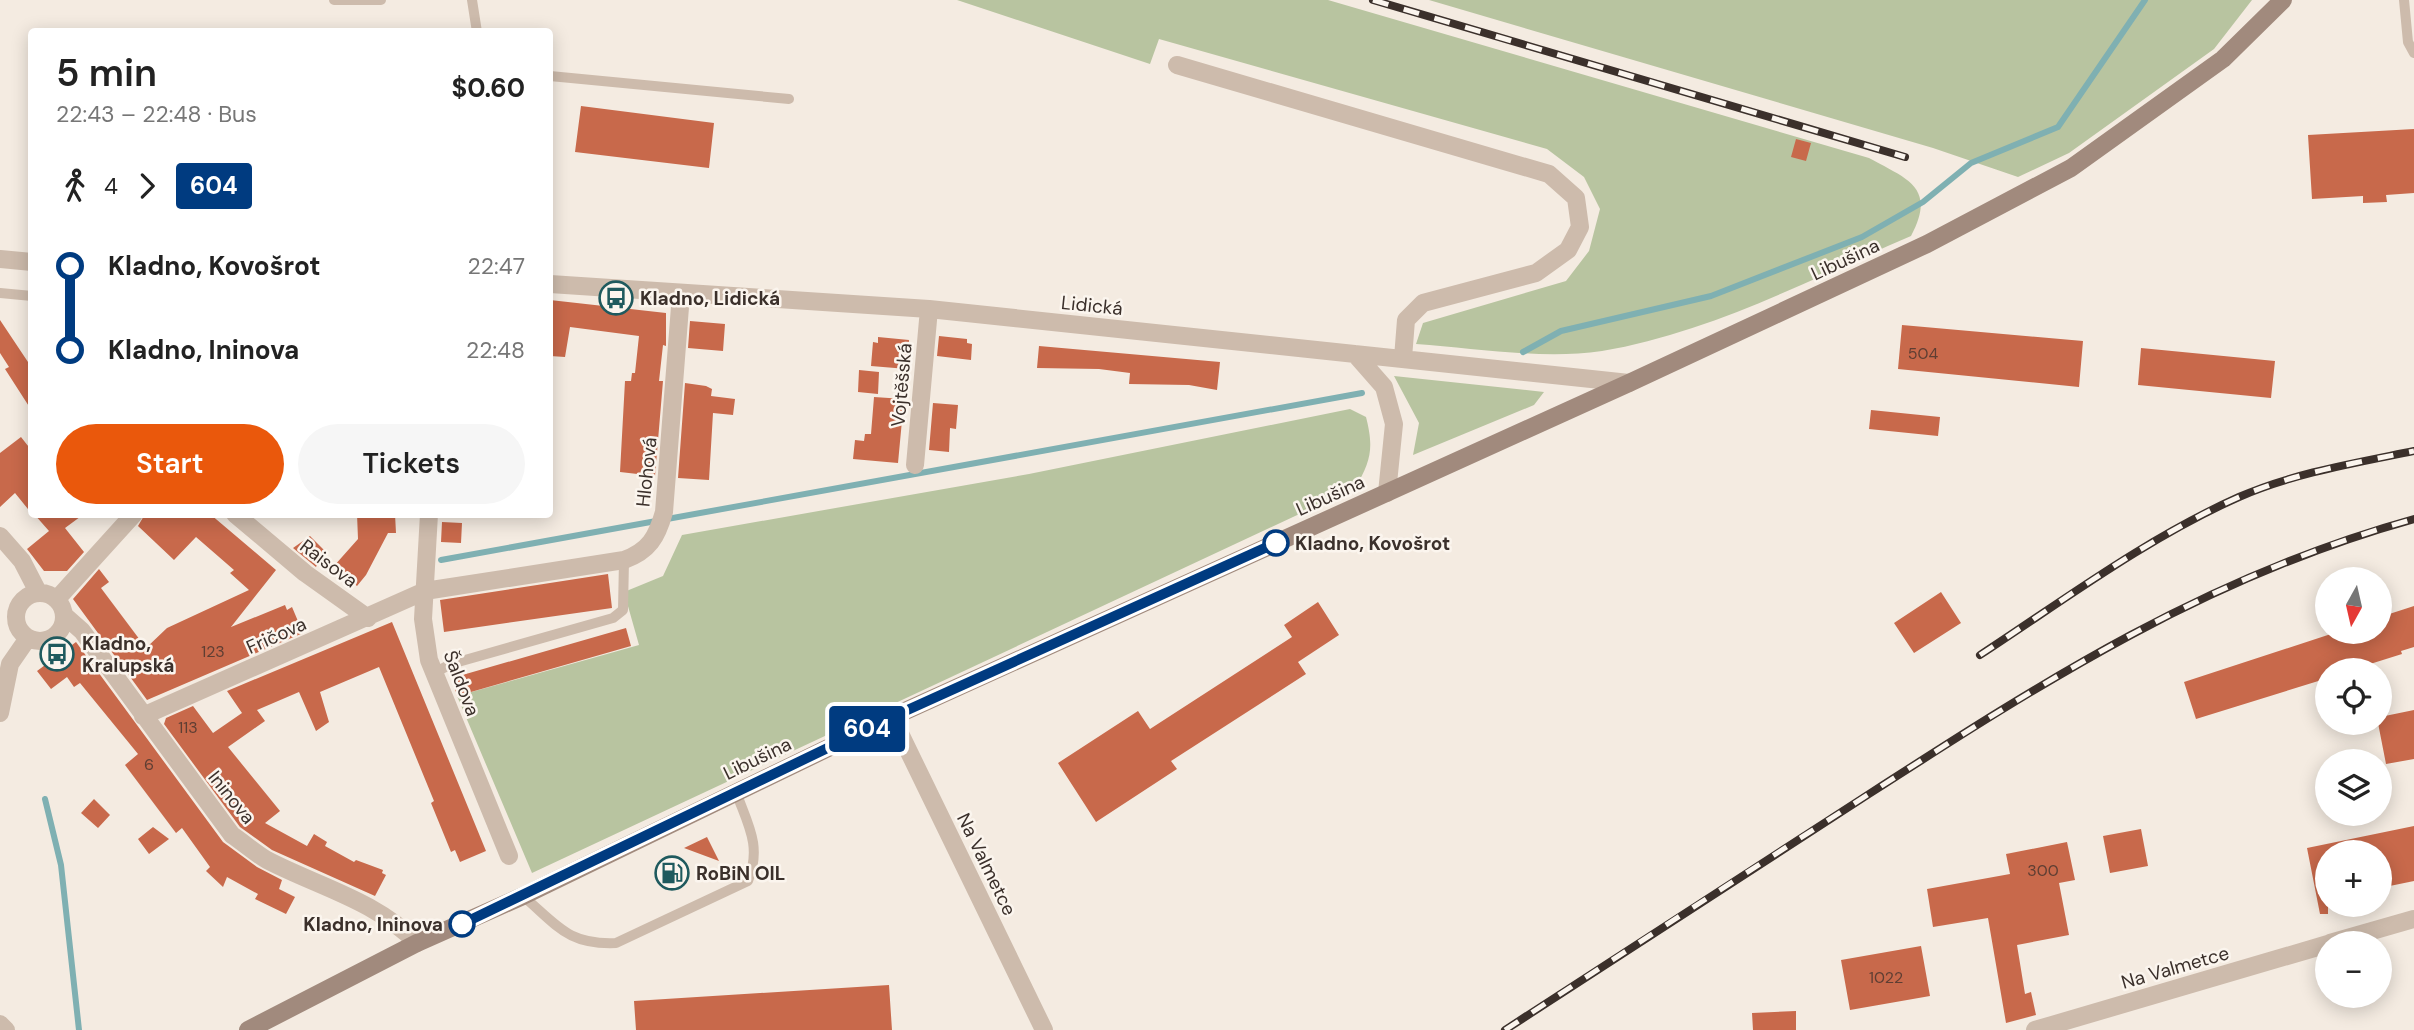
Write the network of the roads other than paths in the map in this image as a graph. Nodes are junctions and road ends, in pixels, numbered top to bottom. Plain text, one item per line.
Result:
1 (334, 0) edge
2 (382, 0) edge
3 (459, 0) edge
4 (472, 0) edge
5 (2283, 0) edge
6 (2404, 0) edge
7 (476, 28) edge
8 (2414, 53) edge
9 (1177, 65) dead end
10 (553, 76) edge
11 (789, 99) dead end
12 (0, 259) edge
13 (28, 262) edge
14 (553, 284) edge
15 (0, 293) edge
16 (681, 294) junction
17 (28, 296) edge
18 (929, 309) junction
19 (1354, 354) junction
20 (1403, 358) junction
21 (1629, 383) junction
22 (915, 465) dead end
23 (1387, 493) junction
24 (130, 518) edge
25 (240, 518) edge
26 (429, 518) edge
27 (0, 536) edge
28 (624, 560) junction
29 (425, 591) junction
30 (38, 592) junction
31 (57, 599) junction
32 (65, 616) junction
33 (368, 618) junction
34 (8, 623) edge
35 (27, 638) junction
36 (434, 673) junction
37 (0, 713) edge
38 (143, 716) junction
39 (892, 717) junction
40 (736, 792) junction
41 (509, 856) dead end
42 (523, 896) junction
43 (2414, 919) edge
44 (2373, 931) edge
45 (417, 943) junction
46 (2315, 948) edge
47 (0, 1024) edge
48 (6, 1030) edge
49 (248, 1030) edge
50 (1044, 1030) edge
51 (2035, 1030) edge

1 - 2 lane
3 - 4 lane
4 - 7 lane
5 - 21 main road, Libušina
6 - 8 lane
9 - 20 street
10 - 11 lane
12 - 13 street
14 - 16 street, Lidická
15 - 17 lane
16 - 18 street, Lidická
16 - 28 street, Hlohová
18 - 19 street, Lidická
18 - 22 street, Vojtěšská
19 - 20 street, Lidická
19 - 23 street
20 - 21 street, Lidická
21 - 23 main road, Libušina
23 - 39 main road, Libušina
24 - 31 street
25 - 33 street, Raisova
26 - 29 street, Šaldova
27 - 30 street
28 - 29 street, Hlohová
28 - 36 lane
29 - 33 street, Fričova
29 - 36 street, Šaldova
30 - 31 street
30 - 34 street
31 - 32 street, Ininova
32 - 35 street
32 - 38 street, Ininova
33 - 38 street, Fričova
34 - 35 street
35 - 37 street
36 - 41 street, Šaldova
38 - 45 street, Ininova
39 - 40 main road, Libušina
39 - 50 street, Na Valmetce
40 - 42 main road, Libušina
40 - 42 lane
42 - 45 main road, Libušina
43 - 44 street, Na Valmetce
45 - 49 main road, Libušina
46 - 51 street, Na Valmetce
47 - 48 street

